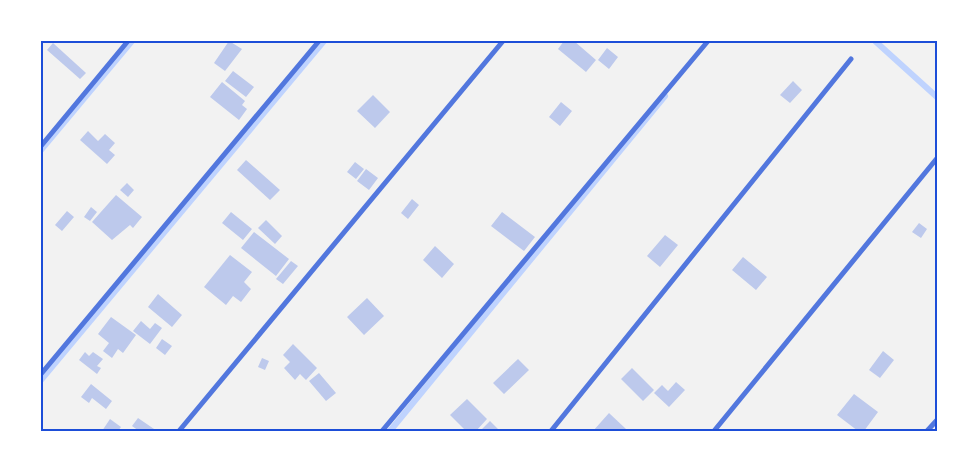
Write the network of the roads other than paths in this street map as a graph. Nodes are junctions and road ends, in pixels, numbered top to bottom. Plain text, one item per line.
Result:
1 (128, 41) edge
2 (319, 41) edge
3 (503, 41) edge
4 (708, 41) edge
5 (851, 60) dead end
6 (41, 146) edge
7 (938, 158) edge
8 (41, 374) edge
9 (938, 419) edge
10 (179, 431) edge
11 (382, 431) edge
12 (551, 431) edge
13 (714, 431) edge
14 (927, 431) edge

1 - 6 street
2 - 8 street
3 - 10 street
4 - 11 street
5 - 12 street
7 - 13 street
9 - 14 street

